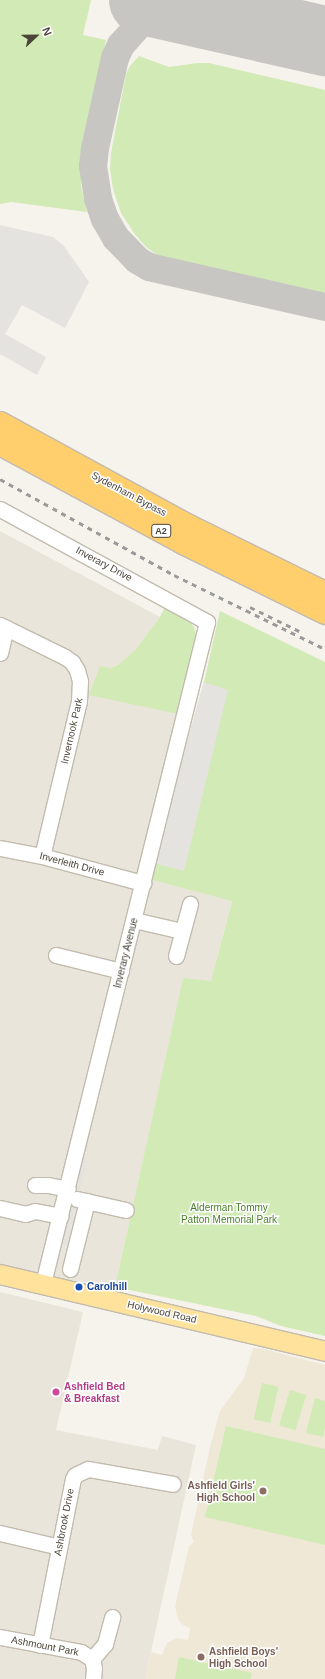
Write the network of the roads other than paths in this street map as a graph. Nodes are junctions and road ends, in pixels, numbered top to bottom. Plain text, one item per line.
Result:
1 (0, 423) edge
2 (0, 444) edge
3 (0, 509) edge
4 (325, 593) edge
5 (325, 613) edge
6 (207, 622) joint
7 (3, 626) edge
8 (0, 653) edge
9 (0, 848) edge
10 (42, 856) junction
11 (143, 883) junction
12 (190, 904) dead end
13 (134, 920) junction
14 (182, 931) junction
15 (56, 955) dead end
16 (176, 956) dead end
17 (121, 971) junction
18 (35, 1185) dead end
19 (67, 1193) junction
20 (87, 1201) junction
21 (0, 1208) edge
22 (126, 1210) dead end
23 (61, 1216) junction
24 (70, 1269) dead end
25 (0, 1274) edge
26 (43, 1283) junction
27 (325, 1351) edge
28 (173, 1484) dead end
29 (0, 1533) edge
30 (59, 1547) junction
31 (112, 1617) dead end
32 (0, 1637) edge
33 (40, 1645) junction
34 (92, 1659) junction
35 (92, 1679) edge

1 - 4 highway, Sydenham Bypass / A2
2 - 5 highway, Sydenham Bypass / A2
3 - 6 street, Inverary Drive
6 - 11 street, Inverary Avenue
7 - 8 street
7 - 10 street, Invernook Park
9 - 10 street, Inverleith Drive
10 - 11 street, Inverleith Drive
11 - 13 street, Inverary Avenue
12 - 14 street
13 - 14 street
13 - 17 street, Inverary Avenue
14 - 16 street
15 - 17 street
17 - 19 street, Inverary Avenue
18 - 19 street
19 - 20 street
19 - 23 street, Inverary Avenue
20 - 22 street
20 - 24 street
21 - 23 street
23 - 26 street, Inverary Avenue
25 - 26 main road, Holywood Road
26 - 27 main road, Holywood Road
28 - 30 street, Ashbrook Drive
29 - 30 street
30 - 33 street, Ashbrook Drive
31 - 34 street
32 - 33 street, Ashmount Park
33 - 34 street, Ashmount Park
34 - 35 street, Ashmount Park

